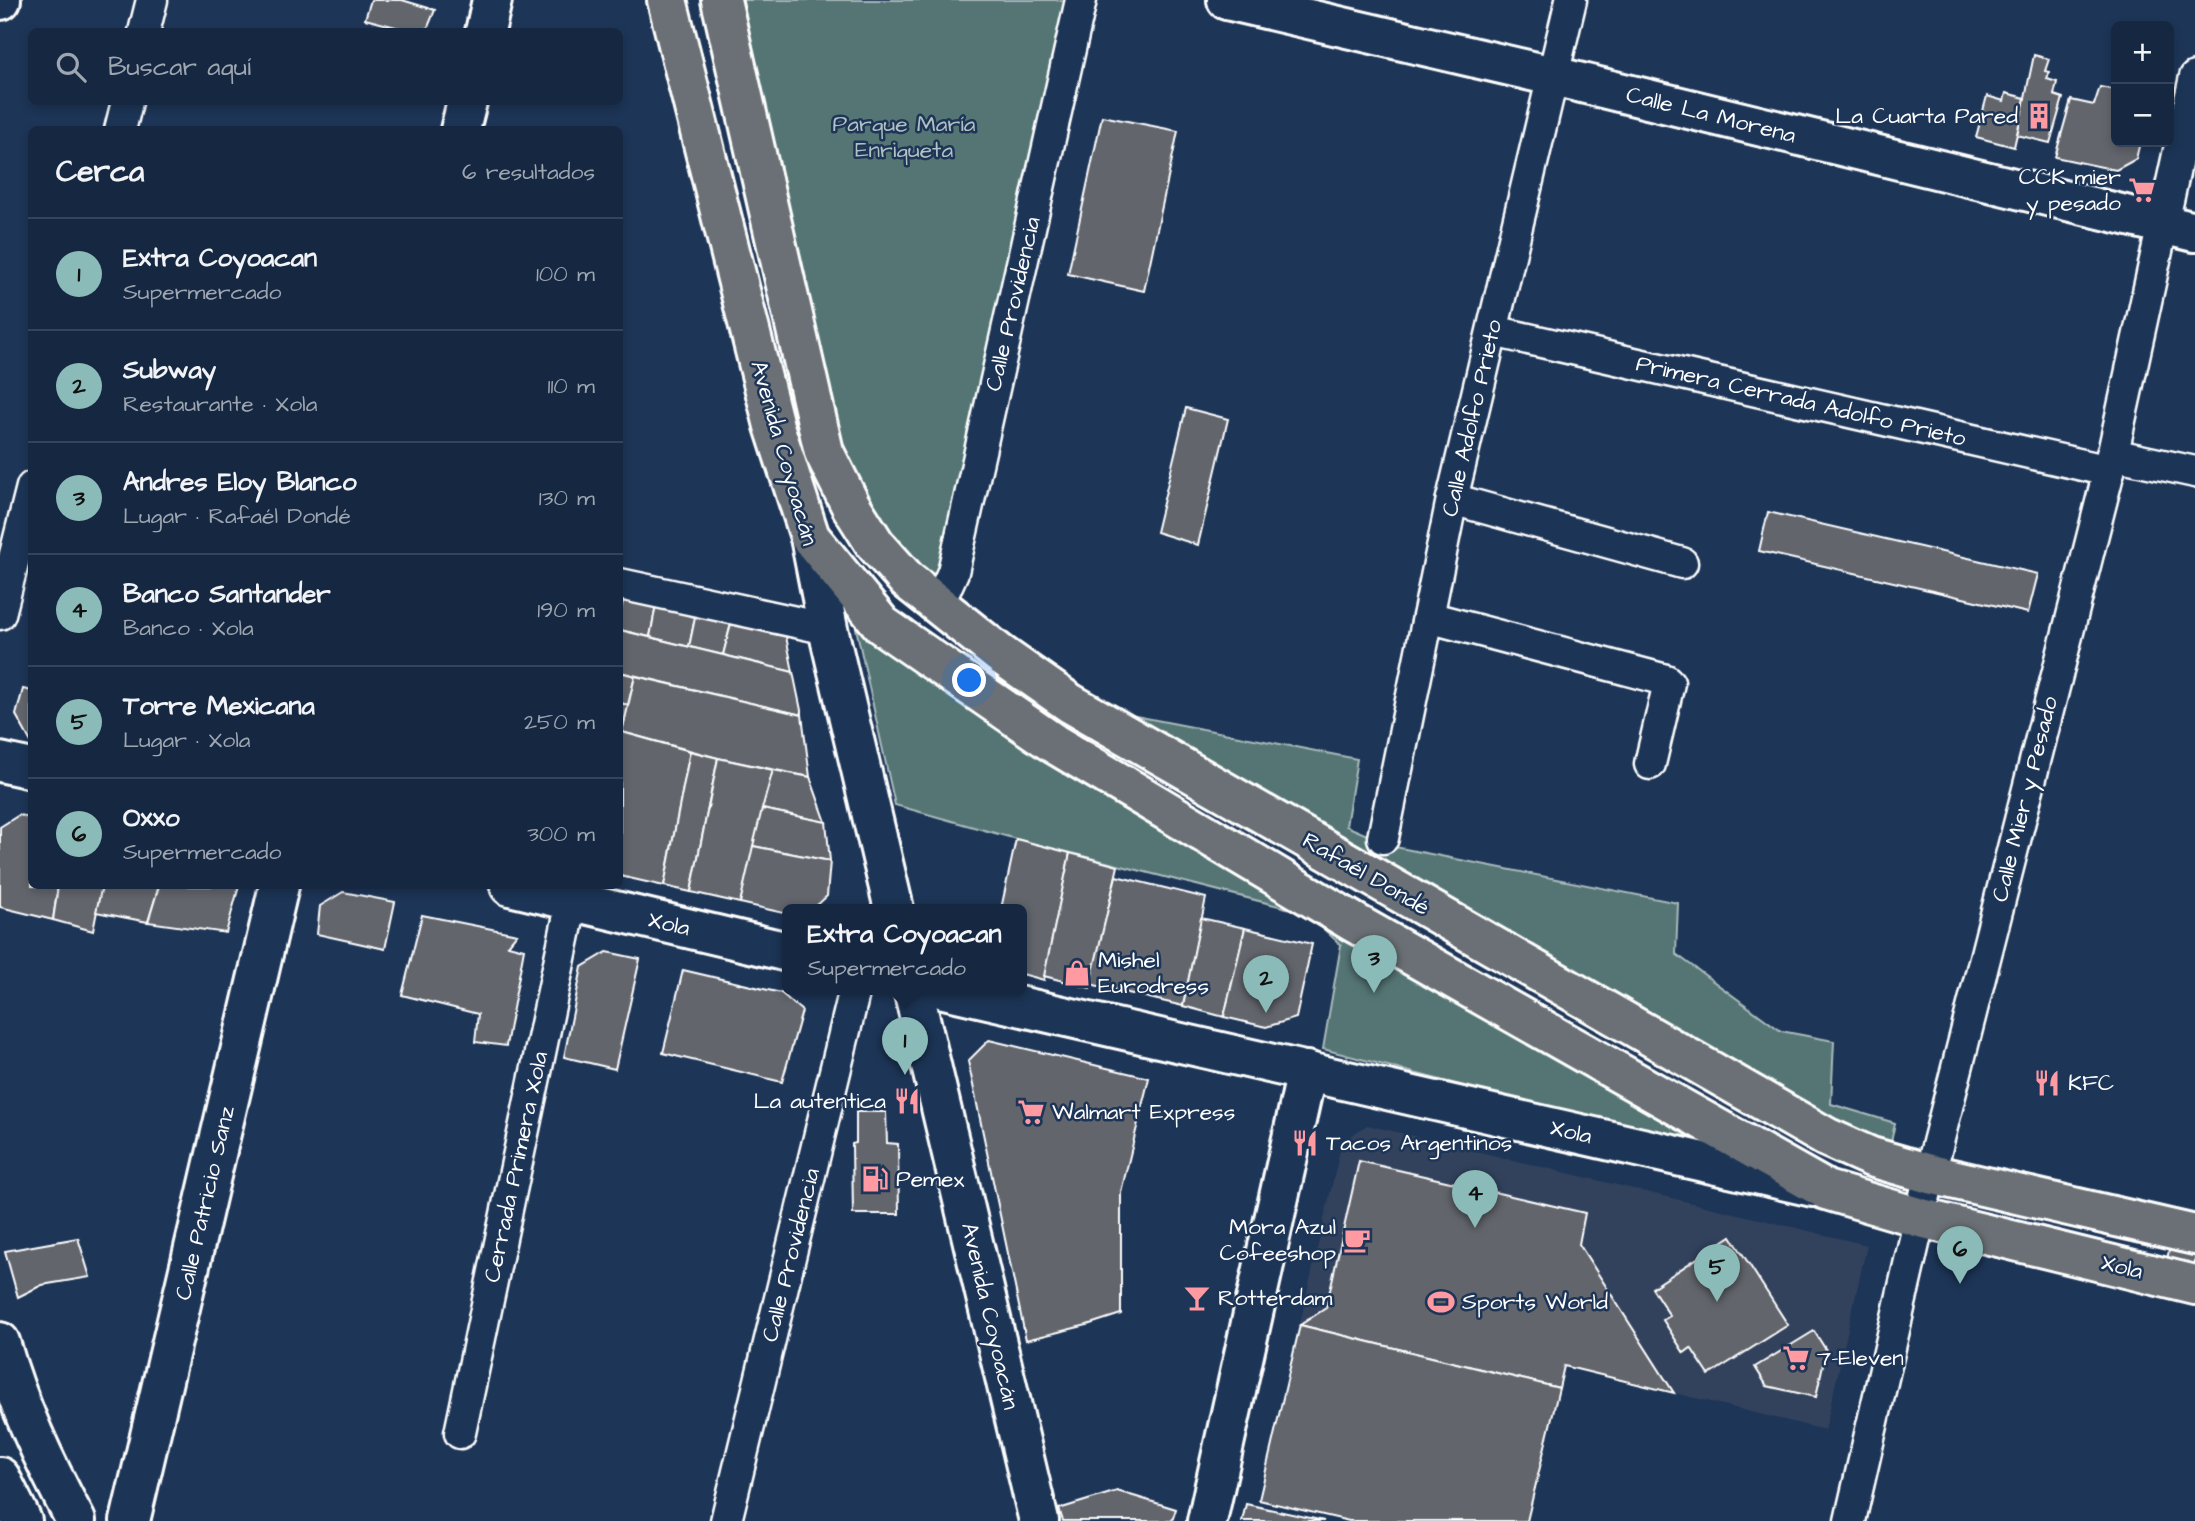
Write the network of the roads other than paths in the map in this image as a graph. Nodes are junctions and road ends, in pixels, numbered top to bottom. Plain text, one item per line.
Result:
1 (152, 0) edge
2 (492, 0) edge
3 (667, 0) edge
4 (721, 0) edge
5 (1081, 0) edge
6 (1227, 0) edge
7 (1572, 0) edge
8 (145, 28) edge
9 (486, 28) edge
10 (1553, 76) junction
11 (2195, 77) edge
12 (126, 105) edge
13 (466, 105) edge
14 (121, 126) edge
15 (461, 126) edge
16 (2178, 229) edge
17 (1493, 331) junction
18 (2111, 463) junction
19 (2195, 472) edge
20 (1452, 499) junction
21 (28, 503) edge
22 (851, 506) joint
23 (810, 537) junction
24 (1682, 563) dead end
25 (623, 585) edge
26 (938, 605) junction
27 (0, 614) edge
28 (1428, 617) junction
29 (828, 629) junction
30 (0, 762) edge
31 (1650, 764) dead end
32 (28, 768) edge
33 (1384, 838) dead end
34 (278, 889) edge
35 (522, 889) edge
36 (572, 901) junction
37 (893, 904) edge
38 (782, 951) edge
39 (854, 995) edge
40 (914, 995) edge
41 (971, 995) edge
42 (1307, 1071) junction
43 (1930, 1174) junction
44 (1826, 1190) junction
45 (1921, 1218) junction
46 (2195, 1235) edge
47 (2195, 1285) edge
48 (0, 1342) edge
49 (460, 1433) dead end
50 (0, 1477) edge
51 (22, 1521) edge
52 (76, 1521) edge
53 (130, 1521) edge
54 (726, 1521) edge
55 (1039, 1521) edge
56 (1207, 1521) edge
57 (1850, 1521) edge

1 - 8 street
2 - 9 street
3 - 23 main road, Avenida Coyoacán
4 - 22 main road, Avenida Coyoacán
5 - 26 street, Calle Providencia
6 - 10 street, Calle La Morena
7 - 10 street, Calle Adolfo Prieto
10 - 16 street, Calle La Morena
10 - 17 street, Calle Adolfo Prieto
11 - 16 street, Calle Mier y Pesado
12 - 14 street
13 - 15 street
16 - 18 street, Calle Mier y Pesado
17 - 18 street, Primera Cerrada Adolfo Prieto
17 - 20 street, Calle Adolfo Prieto
18 - 19 street, Primera Cerrada Adolfo Prieto
18 - 43 street, Calle Mier y Pesado
20 - 24 street
20 - 28 street, Calle Adolfo Prieto
21 - 27 street
22 - 26 main road, Rafaél Dondé
23 - 29 street, Avenida Coyoacán
23 - 44 main road, Rafaél Dondé
25 - 29 street
26 - 43 main road, Rafaél Dondé
28 - 31 street
28 - 33 street, Calle Adolfo Prieto
29 - 37 street, Avenida Coyoacán
30 - 32 street
34 - 53 street, Calle Patricio Sanz
35 - 36 street, Xola
36 - 38 street, Xola
36 - 49 street, Cerrada Primera Xola
39 - 54 street, Calle Providencia
40 - 55 street, Avenida Coyoacán
41 - 42 street, Xola
42 - 44 street, Xola
42 - 56 street
43 - 45 street, Calle Mier y Pesado
43 - 46 main road, Xola
44 - 45 main road, Xola
45 - 47 main road, Xola
45 - 57 street, Calle Mier y Pesado
48 - 52 street
50 - 51 street

